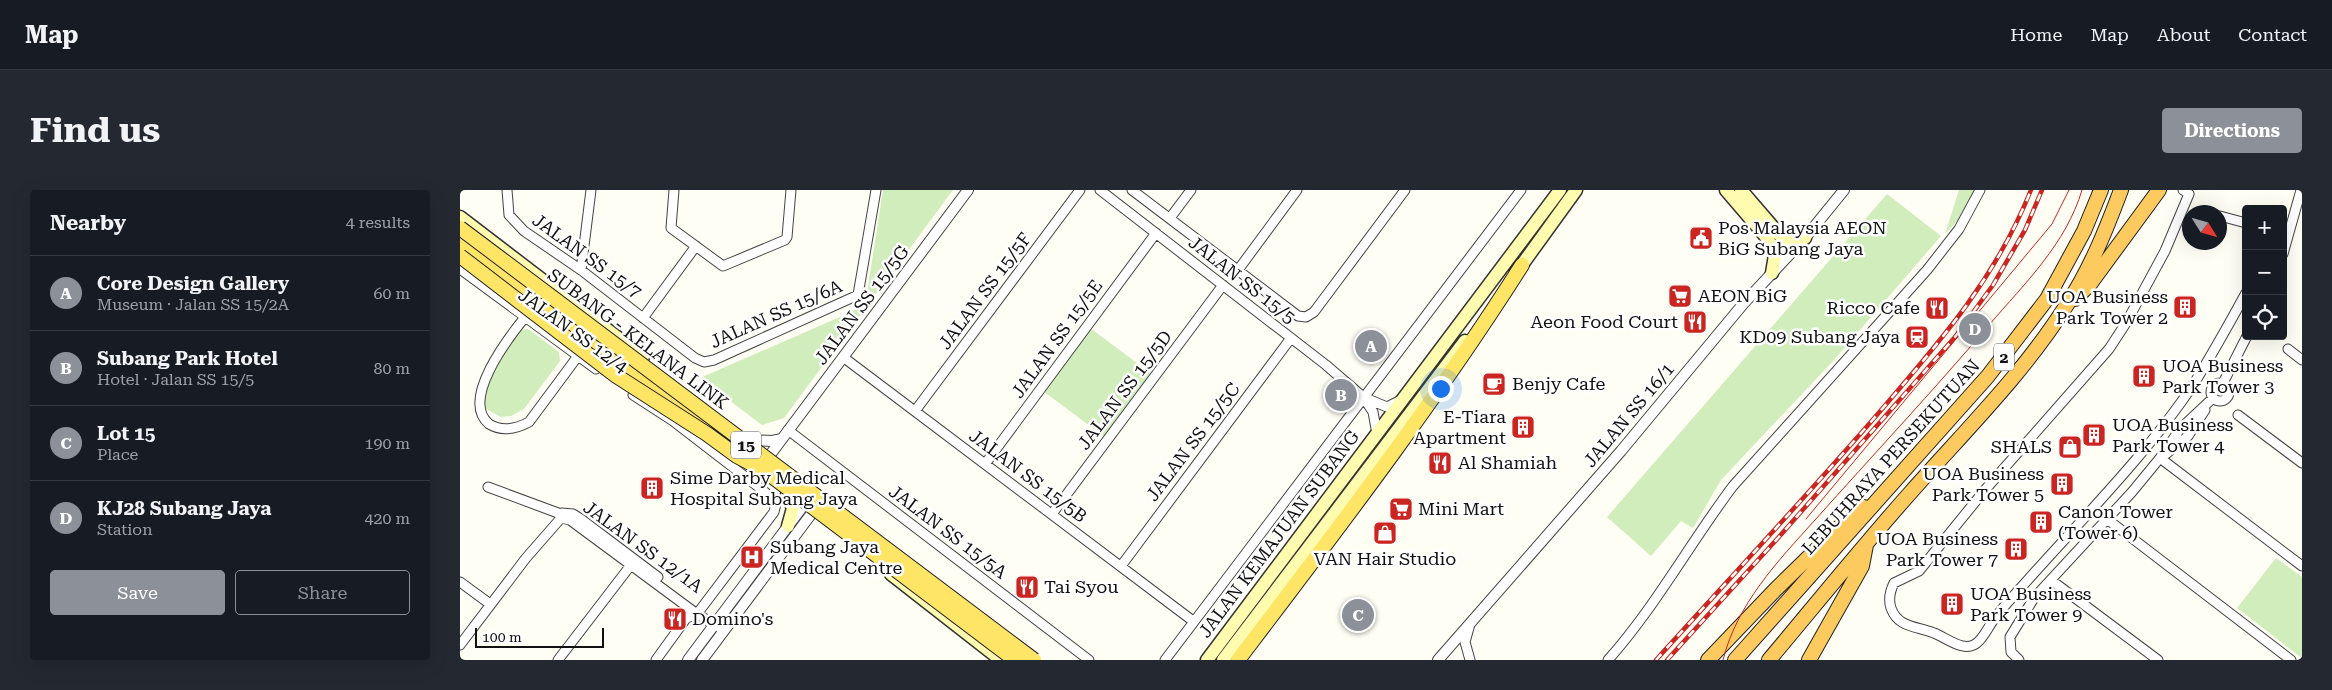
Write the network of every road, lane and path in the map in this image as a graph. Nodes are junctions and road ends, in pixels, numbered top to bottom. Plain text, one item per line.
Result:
1 (507, 190) edge
2 (591, 190) edge
3 (674, 190) edge
4 (791, 190) edge
5 (876, 190) edge
6 (968, 190) edge
7 (1080, 190) edge
8 (1100, 190) edge
9 (1132, 190) edge
10 (1191, 190) edge
11 (1297, 190) edge
12 (1405, 190) edge
13 (1521, 190) edge
14 (1560, 190) edge
15 (1576, 190) edge
16 (1726, 190) edge
17 (1742, 190) edge
18 (1844, 190) edge
19 (1980, 190) edge
20 (2101, 190) edge
21 (2122, 190) edge
22 (2159, 190) edge
23 (2183, 190) edge
24 (2301, 190) edge
25 (2188, 205) edge
26 (460, 217) edge
27 (1170, 218) junction
28 (2227, 218) edge
29 (2182, 222) edge
30 (2242, 222) edge
31 (460, 228) edge
32 (1156, 233) junction
33 (1805, 238) junction
34 (460, 242) edge
35 (696, 246) junction
36 (460, 250) edge
37 (2284, 250) edge
38 (460, 256) edge
39 (1522, 265) junction
40 (460, 269) edge
41 (581, 270) junction
42 (1238, 270) junction
43 (1772, 272) junction
44 (1223, 285) junction
45 (2245, 295) edge
46 (2067, 306) junction
47 (526, 316) junction
48 (643, 318) junction
49 (572, 334) junction
50 (1291, 338) junction
51 (2245, 340) edge
52 (564, 345) junction
53 (2288, 349) dead end
54 (578, 356) junction
55 (843, 357) junction
56 (2302, 360) edge
57 (2223, 383) junction
58 (1363, 397) junction
59 (2212, 398) junction
60 (1403, 399) junction
61 (915, 411) junction
62 (2238, 415) dead end
63 (731, 425) junction
64 (788, 430) junction
65 (1377, 434) junction
66 (782, 439) junction
67 (750, 440) junction
68 (770, 454) junction
69 (2160, 458) junction
70 (2302, 463) edge
71 (985, 464) junction
72 (765, 471) junction
73 (488, 487) dead end
74 (787, 495) junction
75 (821, 496) junction
76 (1875, 503) junction
77 (808, 510) junction
78 (1052, 514) junction
79 (560, 516) junction
80 (2107, 519) junction
81 (788, 526) junction
82 (1867, 542) junction
83 (633, 562) junction
84 (1121, 566) junction
85 (2302, 566) edge
86 (2050, 580) junction
87 (460, 582) edge
88 (490, 604) junction
89 (698, 611) junction
90 (1193, 621) junction
91 (1471, 623) junction
92 (715, 624) junction
93 (725, 631) junction
94 (460, 645) edge
95 (558, 660) edge
96 (656, 660) edge
97 (688, 660) edge
98 (702, 660) edge
99 (1001, 660) edge
100 (1015, 660) edge
101 (1034, 660) edge
102 (1089, 660) edge
103 (1165, 660) edge
104 (1207, 660) edge
105 (1223, 660) edge
106 (1238, 660) edge
107 (1438, 660) edge
108 (1470, 660) edge
109 (1608, 660) edge
110 (1708, 660) edge
111 (1735, 660) edge
112 (1769, 660) edge
113 (1809, 660) edge
114 (2018, 660) edge
115 (2158, 660) edge
116 (2291, 660) edge

1 - 41 street, JALAN SS 15/7
2 - 41 street
3 - 35 street
4 - 35 street
5 - 48 street, JALAN SS 15/6A
6 - 55 street, JALAN SS 15/5G
7 - 61 street, JALAN SS 15/5F
8 - 32 street, JALAN SS 15/5
9 - 27 street
10 - 27 street
11 - 42 street
12 - 42 street
13 - 58 street
14 - 60 main road, JALAN KEMAJUAN SUBANG
15 - 39 main road, JALAN KEMAJUAN SUBANG
16 - 43 main road
17 - 33 main road
18 - 33 street, JALAN SS 16/1
19 - 109 street
20 - 76 highway, LEBUHRAYA PERSEKUTUAN / 2
21 - 46 highway, LEBUHRAYA PERSEKUTUAN / 2
22 - 46 highway
23 - 25 street
24 - 37 street
26 - 63 main road
27 - 42 street
28 - 30 street
29 - 45 street
31 - 101 main road, SUBANG - KELANA LINK / 15, bridge
32 - 44 street, JALAN SS 15/5
32 - 71 street, JALAN SS 15/5E
33 - 43 street, JALAN SS 16/1
34 - 72 main road, SUBANG - KELANA LINK / 15, bridge
35 - 48 street
36 - 49 main road
38 - 72 main road, bridge
39 - 105 main road, JALAN KEMAJUAN SUBANG
39 - 106 main road
40 - 47 street, JALAN SS 12/4
41 - 48 street, JALAN SS 15/7
43 - 91 street, JALAN SS 16/1
44 - 50 street, JALAN SS 15/5
44 - 78 street, JALAN SS 15/5D
46 - 82 highway, LEBUHRAYA PERSEKUTUAN / 2
47 - 52 street, JALAN SS 12/4
47 - 54 street
49 - 52 street
49 - 74 main road
50 - 58 street, JALAN SS 15/5
50 - 84 street, JALAN SS 15/5C
51 - 57 street
52 - 54 street, JALAN SS 12/4
53 - 56 street
54 - 89 street, JALAN SS 12/4
55 - 61 street, JALAN SS 15/5B
55 - 64 street, JALAN SS 15/5G
57 - 59 street
57 - 59 street
58 - 60 street, JALAN SS 15/5
58 - 65 street, JALAN SS 15/5
58 - 90 street
59 - 69 street
60 - 65 main road, JALAN KEMAJUAN SUBANG
61 - 71 street, JALAN SS 15/5B
62 - 70 street
63 - 67 main road
63 - 75 main road
64 - 66 street, JALAN SS 15/5G
64 - 102 street, JALAN SS 15/5A
65 - 104 main road, JALAN KEMAJUAN SUBANG
66 - 67 street
66 - 68 street, JALAN SS 15/5G
67 - 68 main road
68 - 75 main road
69 - 80 street
69 - 85 street
71 - 78 street, JALAN SS 15/5B
72 - 100 main road, 15, bridge
73 - 79 street, JALAN SS 12/1A
74 - 77 main road
74 - 81 main road
75 - 77 main road
75 - 101 main road
76 - 110 highway
76 - 111 highway, LEBUHRAYA PERSEKUTUAN / 2
77 - 81 street
77 - 93 street
77 - 99 main road
78 - 84 street, JALAN SS 15/5B
79 - 83 street, JALAN SS 12/1A
79 - 88 street
80 - 86 street
80 - 116 street
81 - 92 street
82 - 112 highway, LEBUHRAYA PERSEKUTUAN / 2
82 - 113 highway
83 - 89 street, JALAN SS 12/1A
83 - 95 street
84 - 90 street, JALAN SS 15/5B
86 - 114 street
86 - 115 street
87 - 88 street
88 - 94 street
89 - 92 street, JALAN SS 12/1A
89 - 96 street
90 - 103 street
91 - 107 street, JALAN SS 16/1
91 - 108 street
92 - 93 street, JALAN SS 12/1A
92 - 97 street
93 - 98 street

